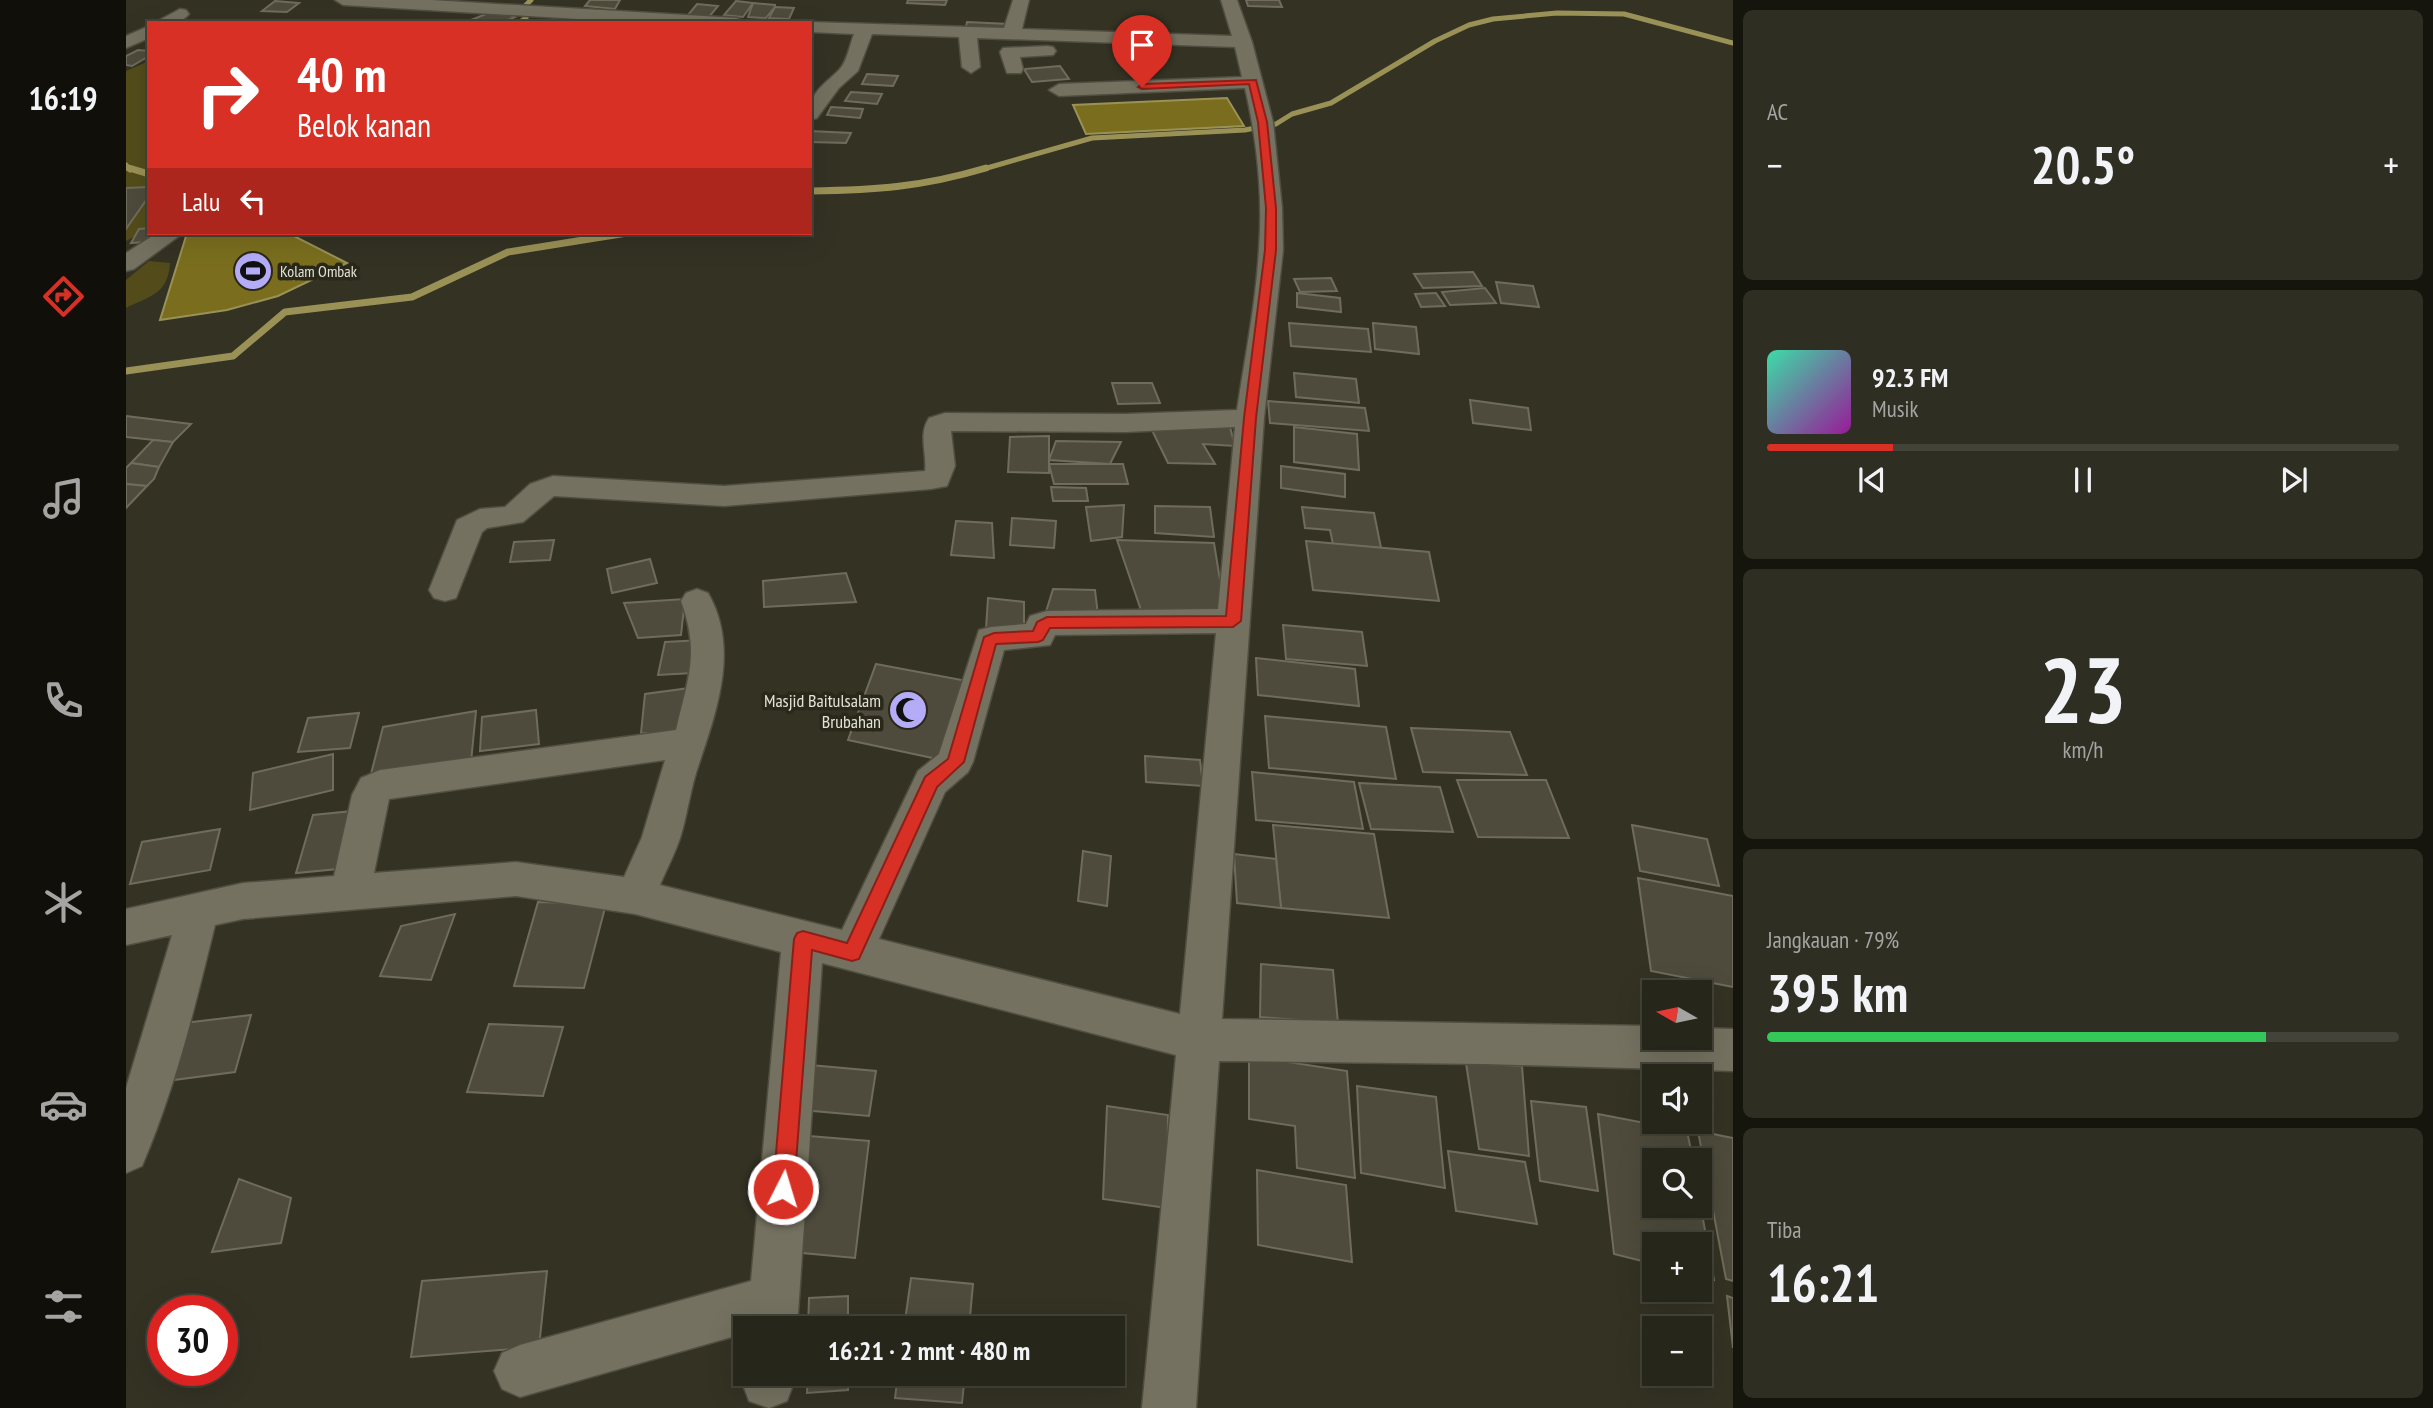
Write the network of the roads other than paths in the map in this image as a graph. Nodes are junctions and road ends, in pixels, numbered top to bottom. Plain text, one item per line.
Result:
1 (343, 0) edge
2 (1021, 0) edge
3 (1229, 0) edge
4 (720, 7) dead end
5 (180, 14) dead end
6 (574, 19) edge
7 (167, 21) edge
8 (662, 21) edge
9 (707, 21) edge
10 (812, 27) edge
11 (865, 29) junction
12 (147, 32) edge
13 (968, 33) junction
14 (1011, 35) junction
15 (1119, 38) junction
16 (1243, 42) junction
17 (126, 43) edge
18 (971, 67) dead end
19 (1014, 69) dead end
20 (822, 73) dead end
21 (844, 74) junction
22 (1253, 82) junction
23 (1059, 90) dead end
24 (812, 111) edge
25 (169, 235) edge
26 (126, 264) edge
27 (1250, 418) junction
28 (445, 590) dead end
29 (697, 601) dead end
30 (1233, 621) junction
31 (691, 742) junction
32 (349, 892) junction
33 (635, 896) junction
34 (198, 912) junction
35 (126, 927) edge
36 (803, 939) junction
37 (852, 953) junction
38 (1198, 1040) junction
39 (1733, 1050) edge
40 (126, 1150) edge
41 (773, 1314) edge
42 (520, 1371) dead end
43 (1169, 1408) edge

1 - 6 street
2 - 14 street
3 - 16 street
4 - 9 street
5 - 7 street
6 - 8 street
10 - 11 street
11 - 13 street
11 - 21 street
12 - 17 street
13 - 14 street
13 - 18 street
14 - 15 street
15 - 16 street
15 - 19 street
16 - 22 street
20 - 21 street
21 - 24 street
22 - 23 street
22 - 27 street
25 - 26 street
27 - 28 street
27 - 30 street
29 - 31 street
30 - 37 street
30 - 38 street
31 - 32 street
31 - 33 street
32 - 33 street
32 - 34 street
33 - 36 street
34 - 35 street
34 - 40 street
36 - 37 street
36 - 41 street
37 - 38 street
38 - 39 street
38 - 43 street
41 - 42 street

